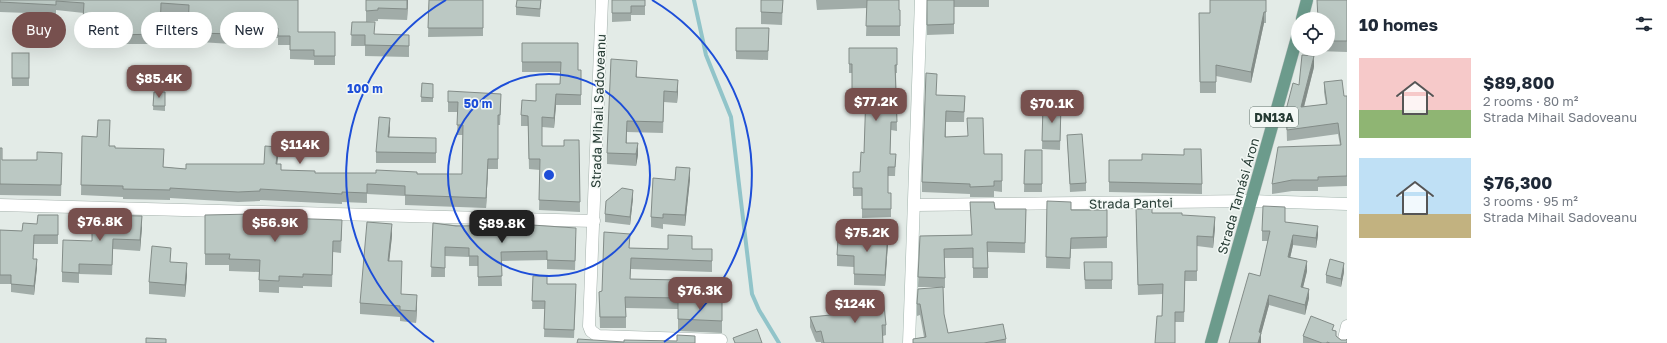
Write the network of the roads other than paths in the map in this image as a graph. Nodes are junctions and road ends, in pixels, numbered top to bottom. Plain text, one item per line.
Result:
1 (602, 0) edge
2 (921, 0) edge
3 (1308, 0) edge
4 (1304, 12) edge
5 (1292, 56) edge
6 (1251, 201) junction
7 (1347, 204) edge
8 (0, 205) edge
9 (915, 205) junction
10 (594, 221) junction
11 (1347, 326) edge
12 (721, 340) dead end
13 (909, 343) edge
14 (1211, 343) edge
15 (1342, 343) edge

1 - 10 street, Strada Mihail Sadoveanu
2 - 9 street
3 - 4 main road
5 - 6 main road, Strada Tamási Áron / DN13A
6 - 7 street, Strada Pantei
6 - 9 street, Strada Pantei
6 - 14 main road, Strada Tamási Áron / DN13A
8 - 10 street
9 - 13 street
10 - 12 street, Strada Mihail Sadoveanu
11 - 15 street

